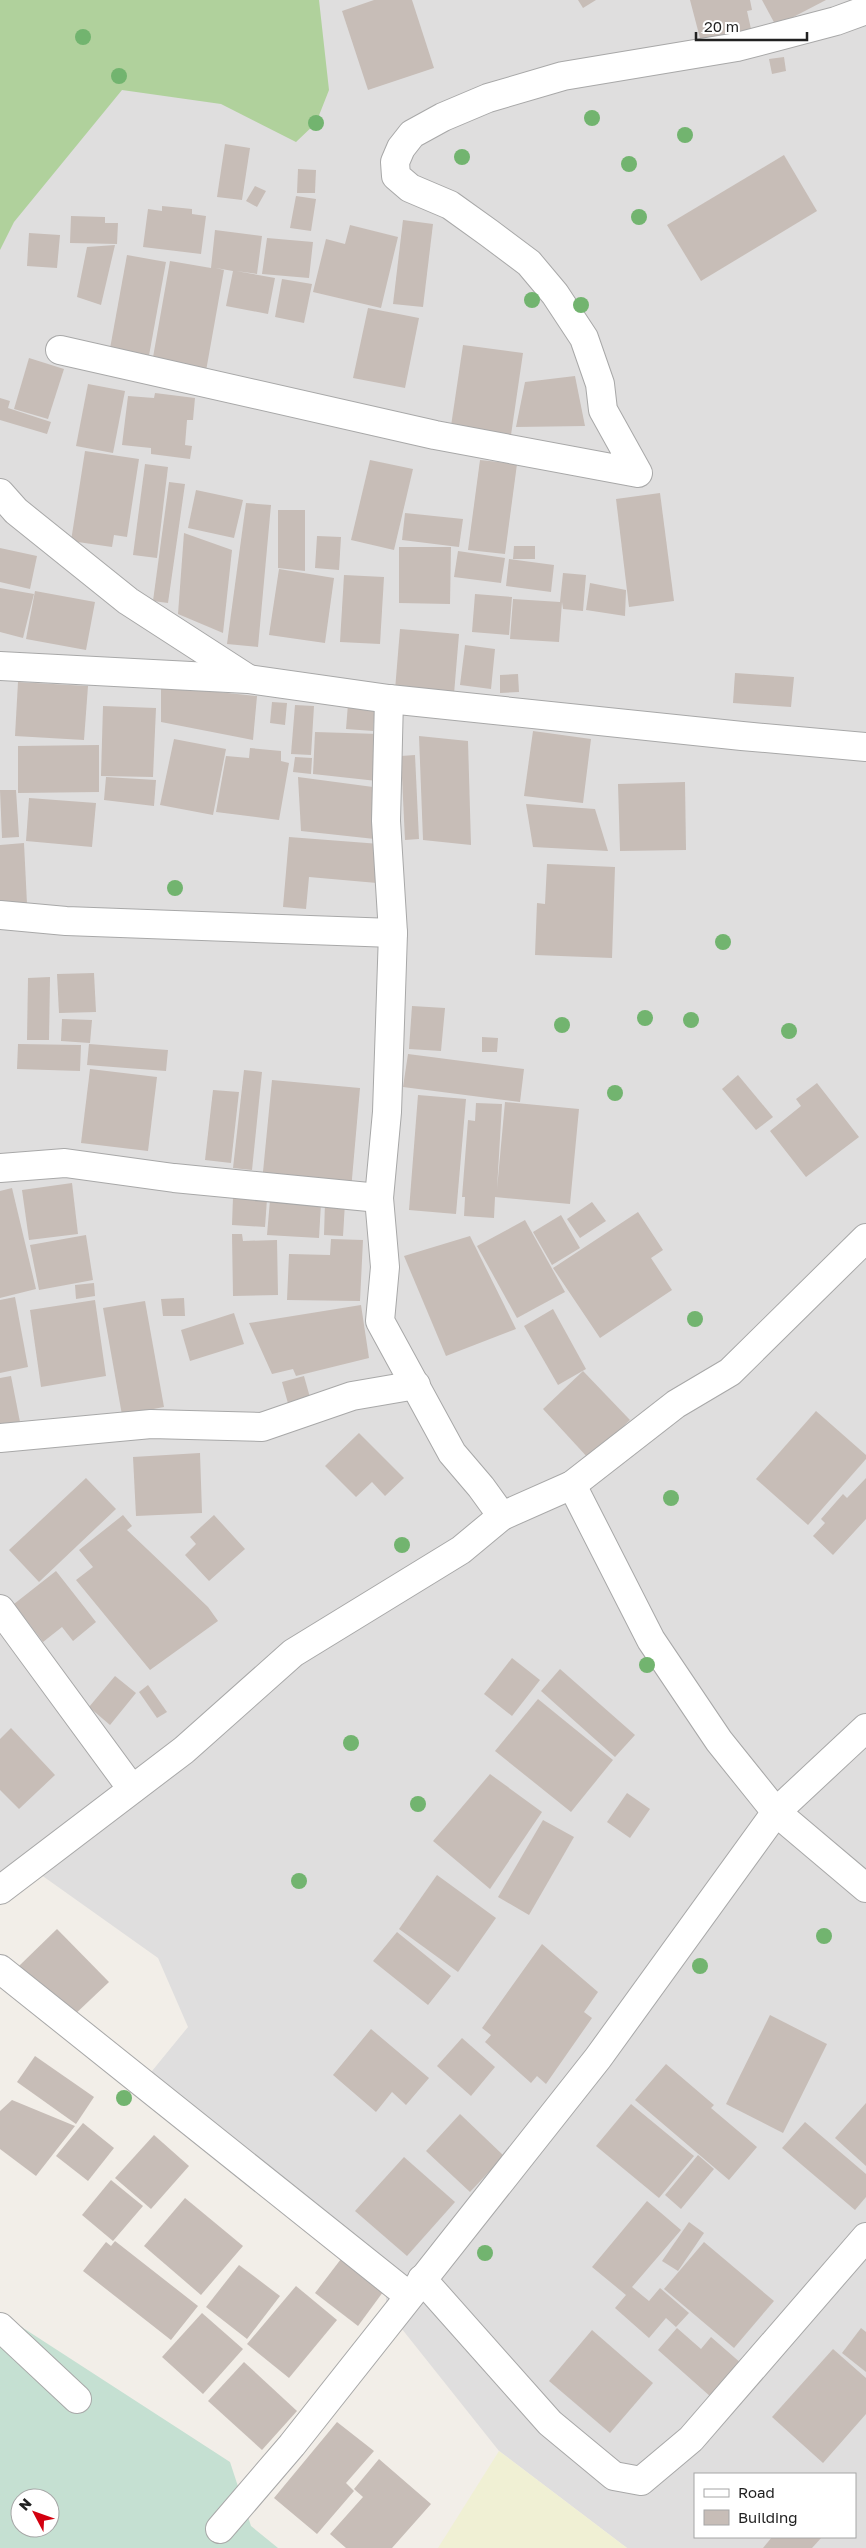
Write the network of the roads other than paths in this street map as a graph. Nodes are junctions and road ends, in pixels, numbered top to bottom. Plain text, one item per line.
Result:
1 (866, 10) edge
2 (60, 350) dead end
3 (0, 493) edge
4 (0, 666) edge
5 (248, 679) junction
6 (389, 699) junction
7 (866, 747) edge
8 (0, 915) edge
9 (393, 933) junction
10 (0, 1168) edge
11 (379, 1198) junction
12 (866, 1238) edge
13 (416, 1385) junction
14 (0, 1438) edge
15 (572, 1485) junction
16 (502, 1516) junction
17 (0, 1609) edge
18 (866, 1728) edge
19 (132, 1790) junction
20 (776, 1812) junction
21 (866, 1888) edge
22 (0, 1890) edge
23 (0, 1968) edge
24 (866, 2237) edge
25 (415, 2288) junction
26 (0, 2327) edge
27 (77, 2399) dead end
28 (220, 2529) dead end

1 - 2 street
3 - 5 street
4 - 5 street
5 - 6 street
6 - 7 street
6 - 9 street
8 - 9 street
9 - 11 street
10 - 11 street
11 - 13 street
12 - 15 street
13 - 14 street
13 - 16 street
15 - 16 street
15 - 20 street
16 - 19 street
17 - 19 street
18 - 20 street
19 - 22 street
20 - 21 street
20 - 25 street
23 - 25 street
24 - 25 street
25 - 28 street
26 - 27 street

